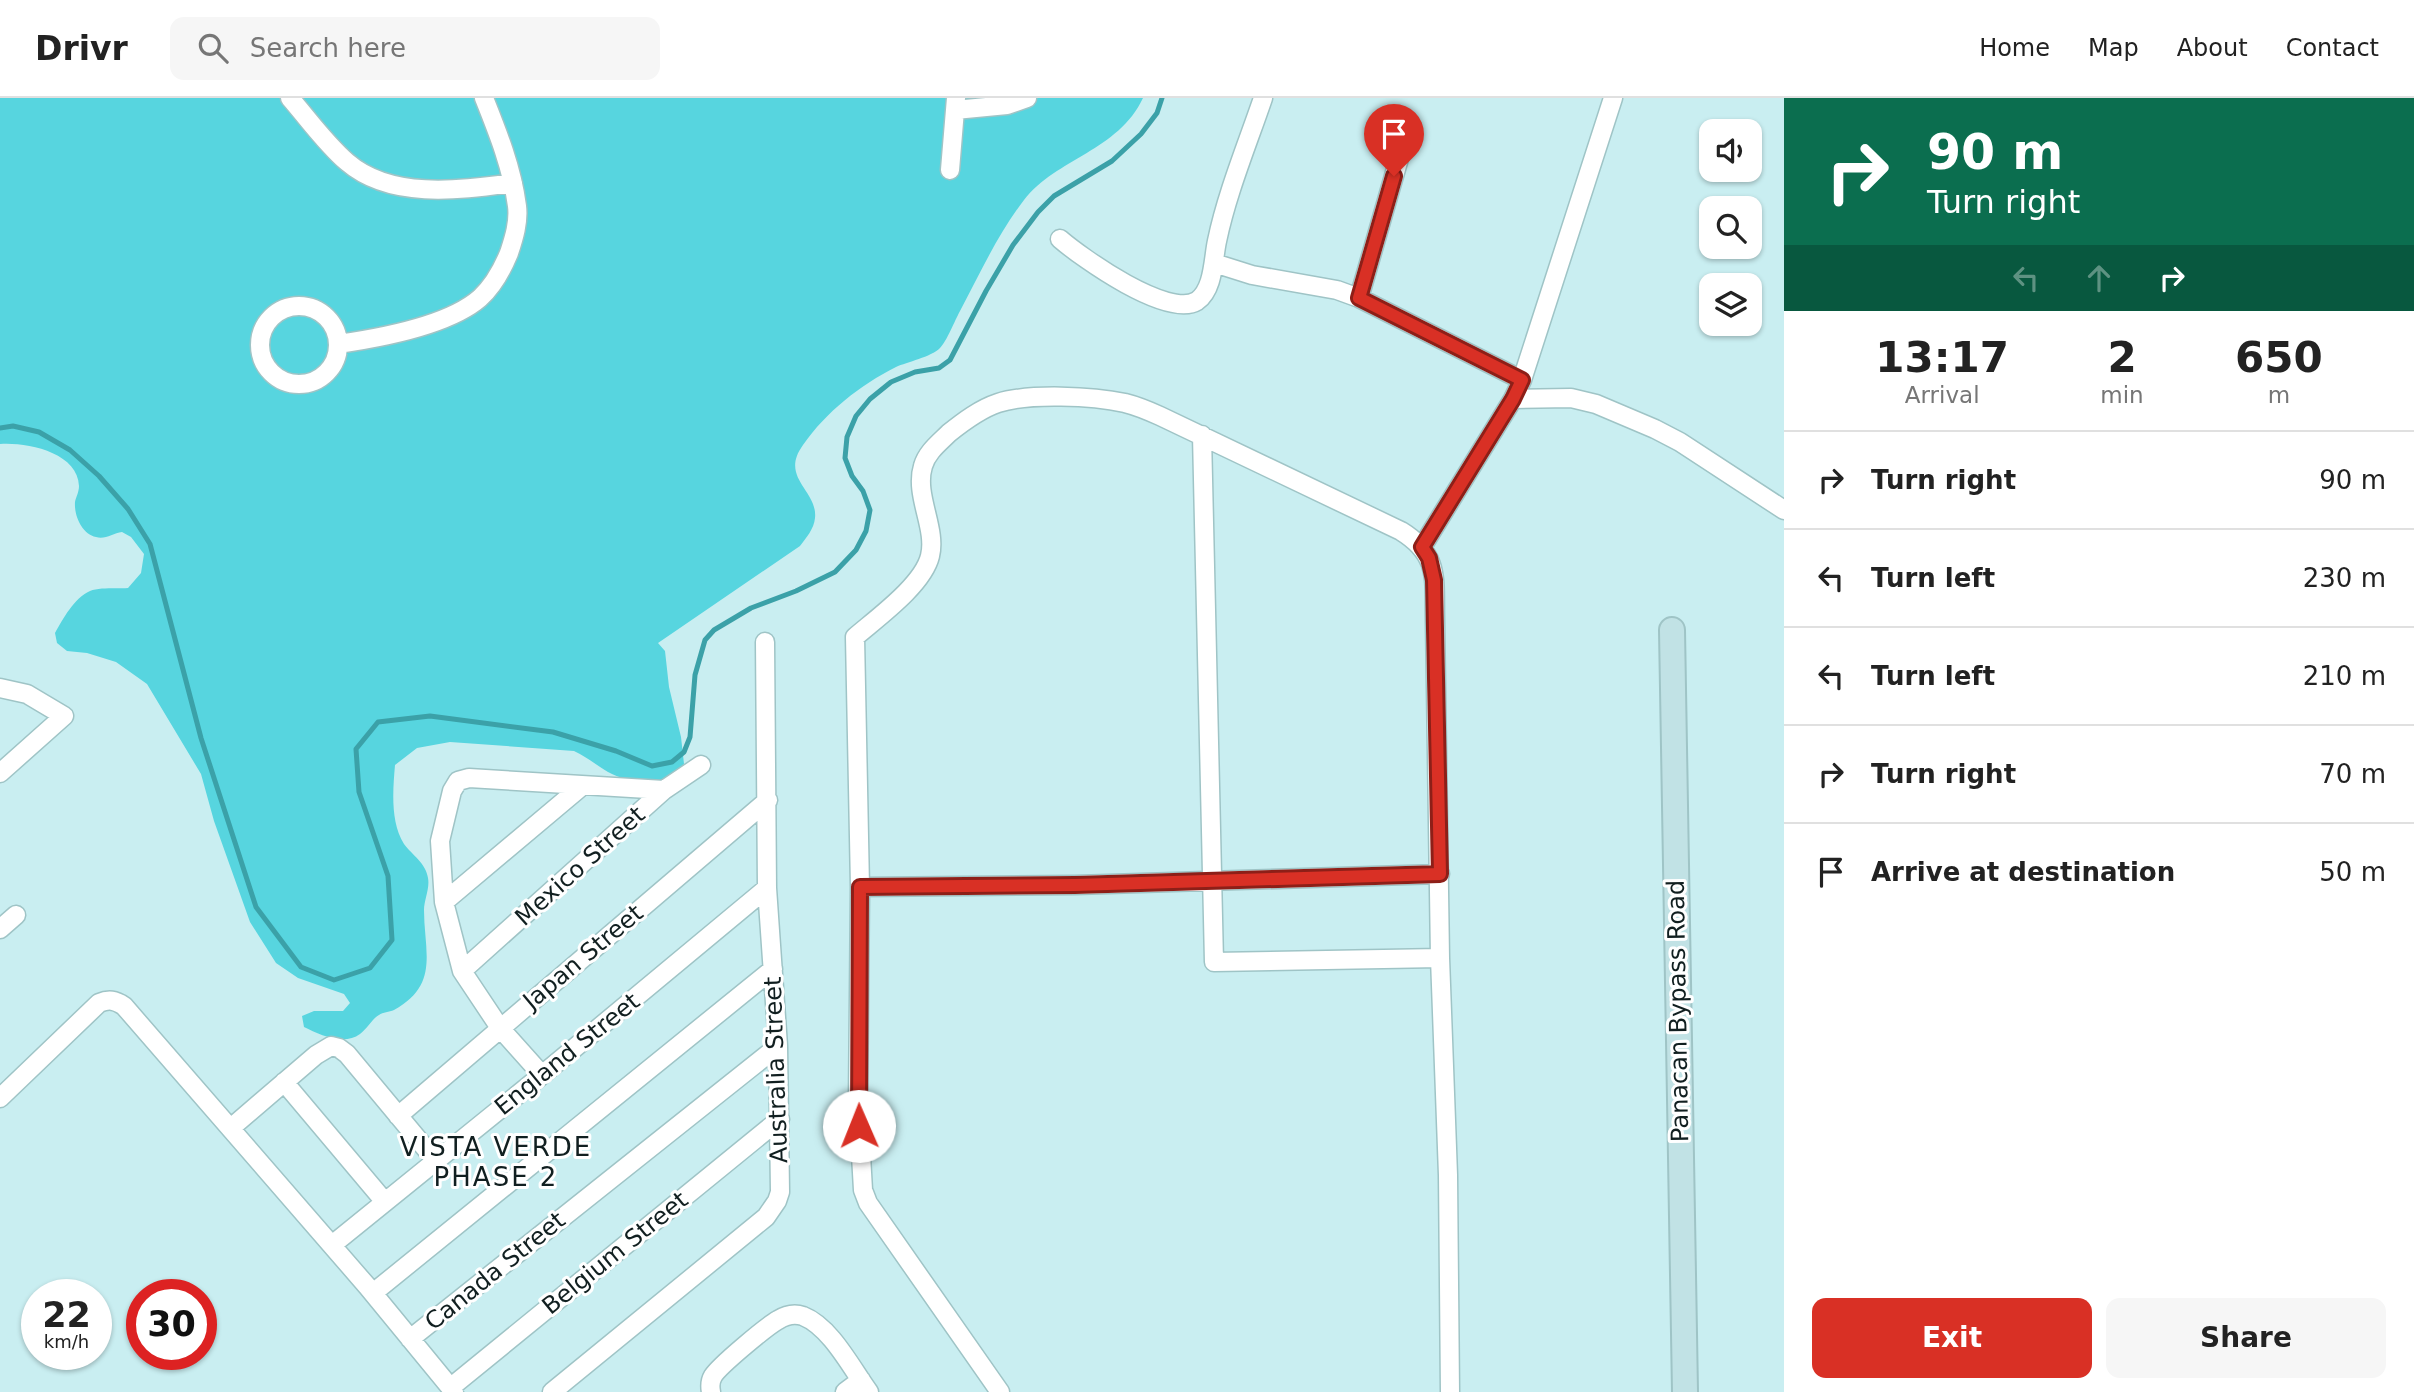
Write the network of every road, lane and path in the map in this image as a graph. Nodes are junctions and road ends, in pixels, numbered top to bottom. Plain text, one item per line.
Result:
1 (290, 98) edge
2 (484, 98) edge
3 (1027, 98) edge
4 (1262, 98) edge
5 (1613, 98) edge
6 (956, 104) edge
7 (1408, 127) dead end
8 (950, 170) dead end
9 (513, 183) junction
10 (1060, 239) dead end
11 (1214, 263) junction
12 (1359, 298) junction
13 (338, 344) junction
14 (1522, 380) junction
15 (1513, 399) junction
16 (1202, 435) junction
17 (1784, 510) edge
18 (1422, 547) junction
19 (1672, 630) dead end
20 (765, 642) dead end
21 (0, 688) edge
22 (701, 765) dead end
23 (0, 773) edge
24 (582, 786) junction
25 (664, 790) junction
26 (768, 800) junction
27 (1440, 874) junction
28 (1212, 881) junction
29 (860, 887) junction
30 (767, 888) junction
31 (444, 902) junction
32 (16, 915) dead end
33 (0, 929) edge
34 (1440, 958) junction
35 (773, 969) junction
36 (462, 971) junction
37 (500, 1028) junction
38 (778, 1046) junction
39 (542, 1075) junction
40 (284, 1082) junction
41 (0, 1098) edge
42 (398, 1116) junction
43 (780, 1119) junction
44 (232, 1127) junction
45 (436, 1161) junction
46 (385, 1202) junction
47 (332, 1245) junction
48 (373, 1293) junction
49 (410, 1339) junction
50 (712, 1384) edge
51 (865, 1386) edge
52 (452, 1390) edge
53 (552, 1392) edge
54 (845, 1392) edge
55 (1000, 1392) edge
56 (1450, 1392) edge
57 (1685, 1392) edge

1 - 9 street
2 - 9 street
3 - 6 street
4 - 11 street
5 - 14 street
6 - 8 street
7 - 12 street
9 - 13 street
10 - 11 street
11 - 12 street
12 - 14 street
13 - 13 street
14 - 15 street
15 - 17 street
15 - 18 street
16 - 18 street
16 - 28 street
16 - 29 street
18 - 27 street
19 - 57 main road, Panacan Bypass Road
20 - 26 street, Australia Street
21 - 23 street
22 - 25 street, Mexico Street
24 - 25 street
24 - 31 street
24 - 31 street
25 - 36 street, Mexico Street
26 - 30 street, Australia Street
26 - 37 street, Japan Street
27 - 28 street
27 - 34 street
28 - 29 street
28 - 34 street
29 - 55 street
30 - 35 street, Australia Street
30 - 39 street, England Street
31 - 36 street
32 - 33 street
34 - 56 street
35 - 38 street, Australia Street
35 - 48 street
36 - 37 street
37 - 39 street
37 - 42 street, Japan Street
38 - 43 street, Australia Street
38 - 49 street, Canada Street
39 - 45 street, England Street
40 - 42 street
40 - 44 street
40 - 46 street
41 - 44 street
42 - 45 street
43 - 52 street, Belgium Street
43 - 53 street, Australia Street
44 - 47 street
45 - 46 street, England Street
46 - 47 street, England Street
47 - 48 street
48 - 49 street
49 - 52 street
50 - 51 street
51 - 54 street

